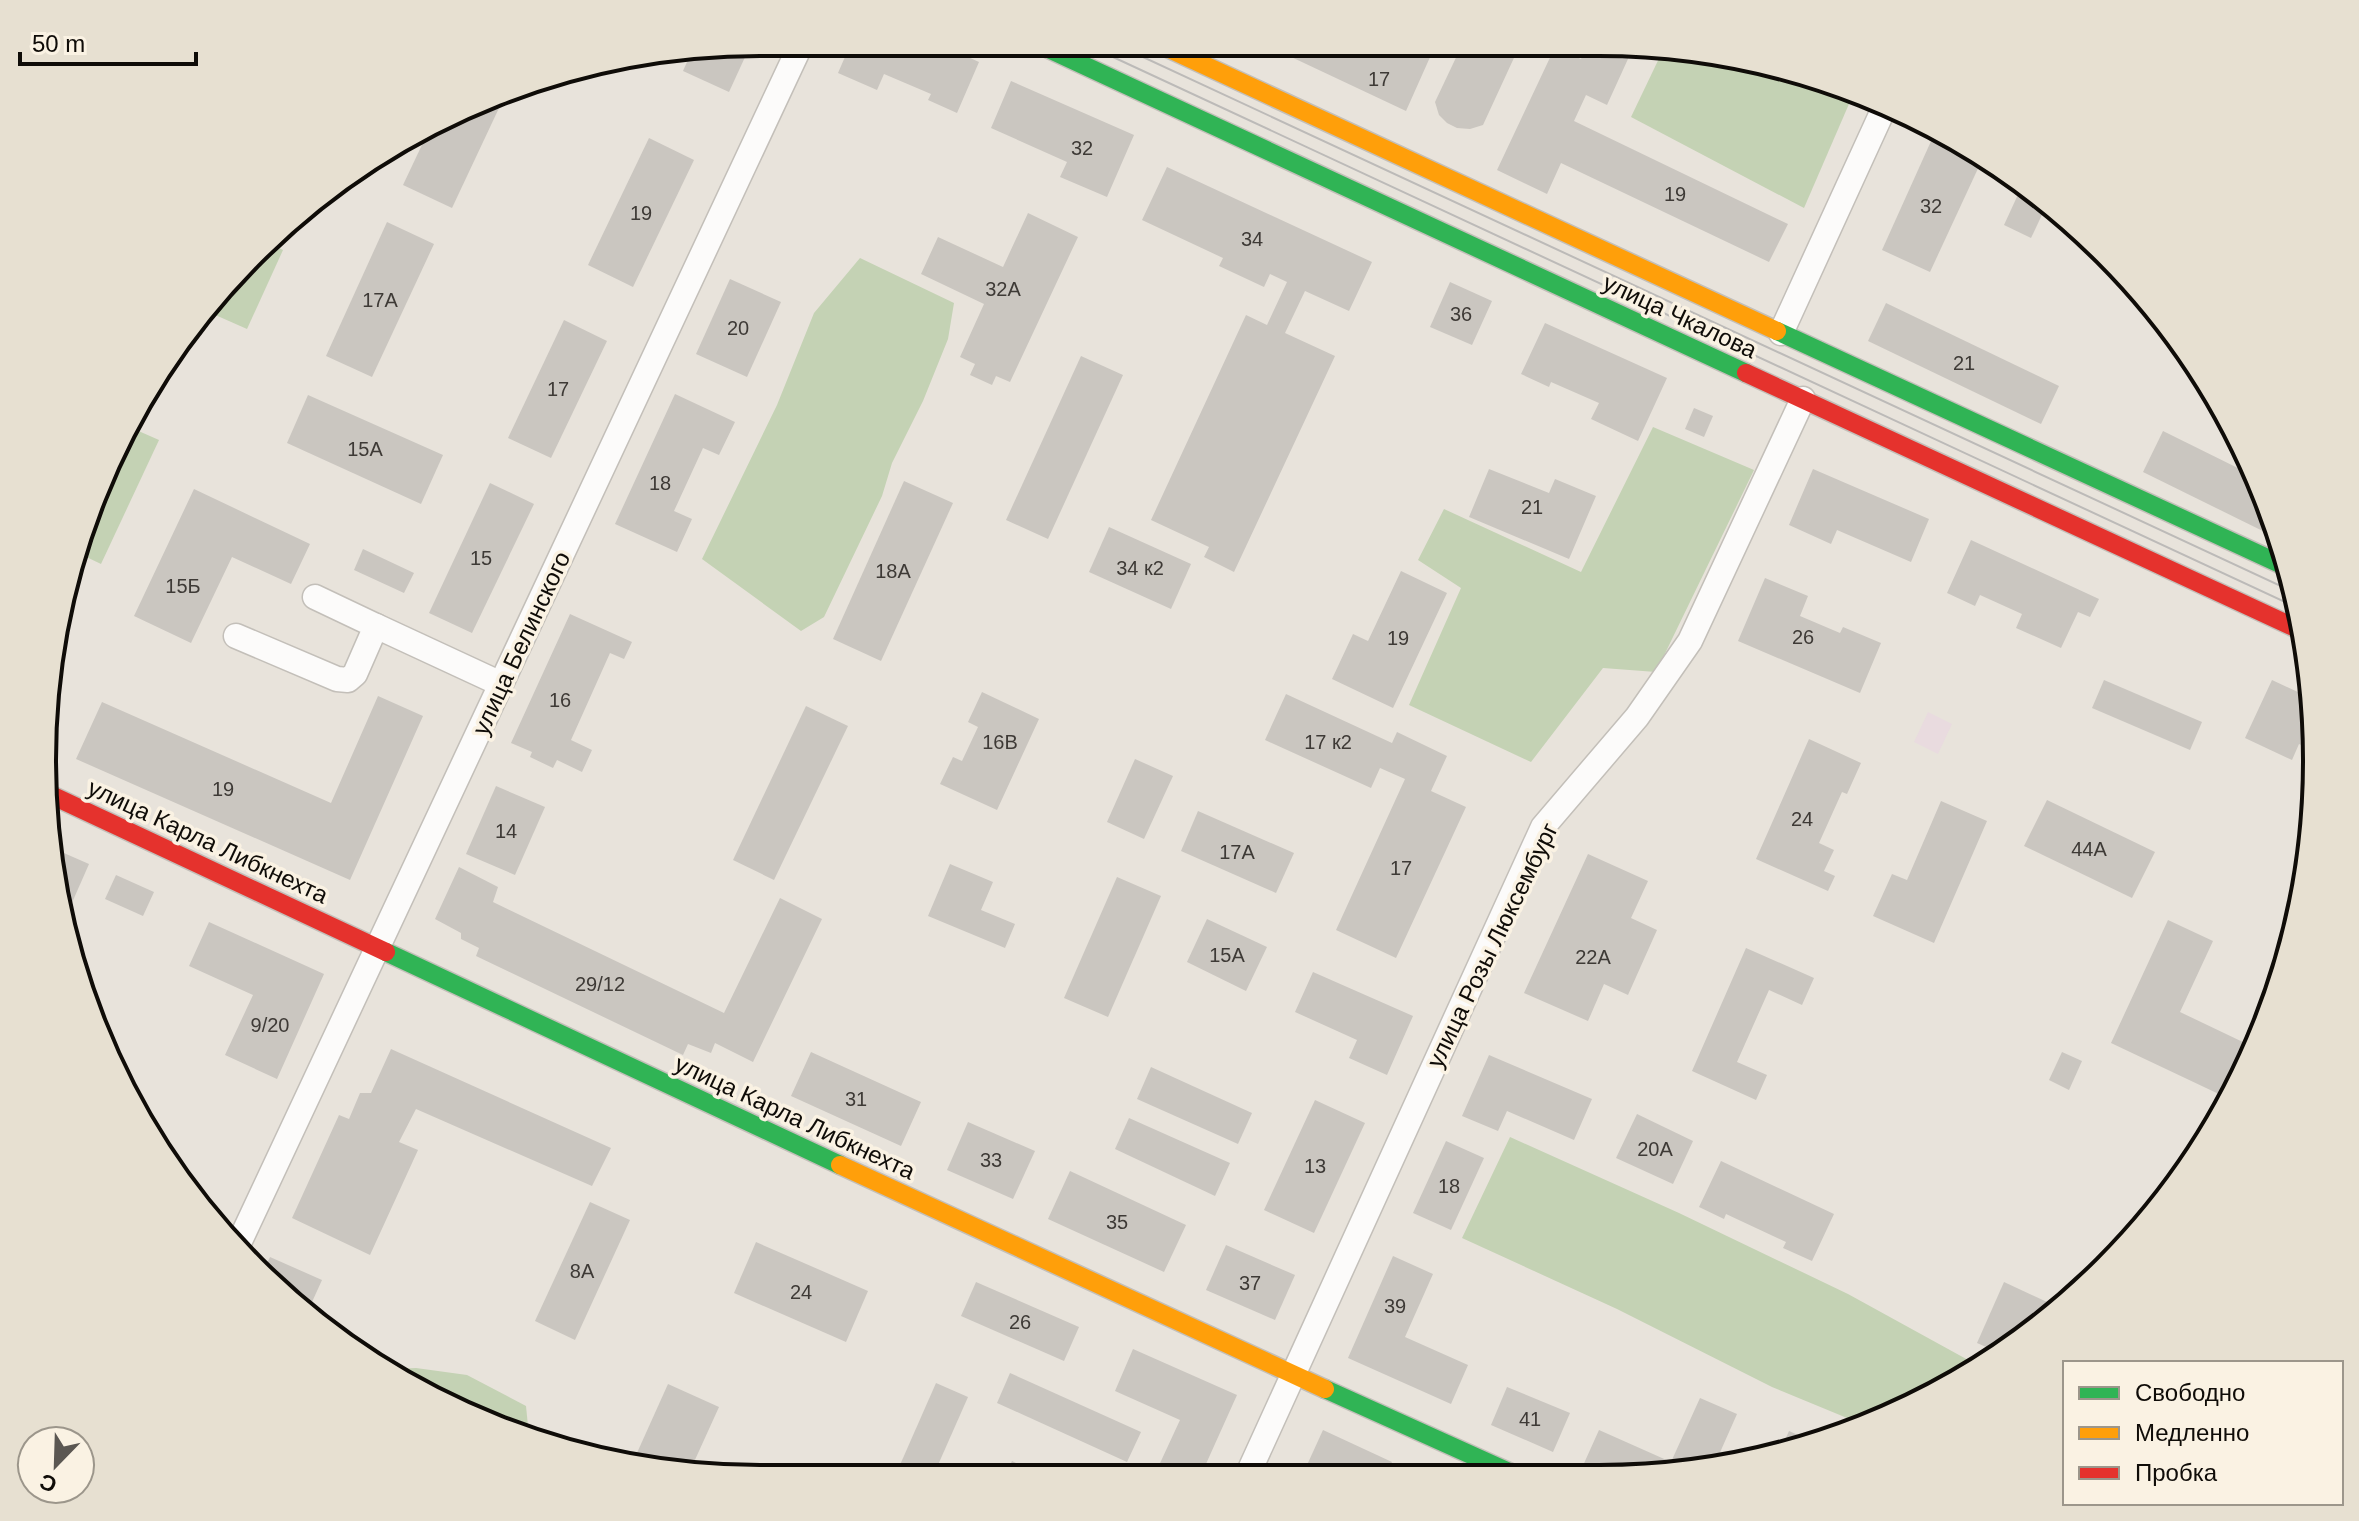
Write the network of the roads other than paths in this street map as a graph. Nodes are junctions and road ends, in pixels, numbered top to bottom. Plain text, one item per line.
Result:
1 (795, 56) edge
2 (1064, 56) edge
3 (1185, 56) edge
4 (1881, 116) edge
5 (1781, 333) junction
6 (1803, 399) junction
7 (2274, 561) edge
8 (315, 597) dead end
9 (2289, 625) edge
10 (376, 626) junction
11 (236, 636) dead end
12 (501, 684) junction
13 (58, 798) edge
14 (378, 947) junction
15 (242, 1237) edge
16 (1294, 1373) junction
17 (1252, 1465) edge
18 (1494, 1465) edge

1 - 12 street, улица Белинского
2 - 6 main road, улица Чкалова
3 - 5 main road, улица Чкалова
4 - 5 street
5 - 7 main road, улица Чкалова
6 - 9 main road, улица Чкалова
6 - 16 street, улица Розы Люксембург
8 - 10 street
10 - 11 street
10 - 12 street
12 - 14 street, улица Белинского
13 - 14 main road, улица Карла Либкнехта
14 - 15 street, улица Белинского
14 - 16 main road, улица Карла Либкнехта
16 - 17 street, улица Розы Люксембург
16 - 18 main road, улица Карла Либкнехта

